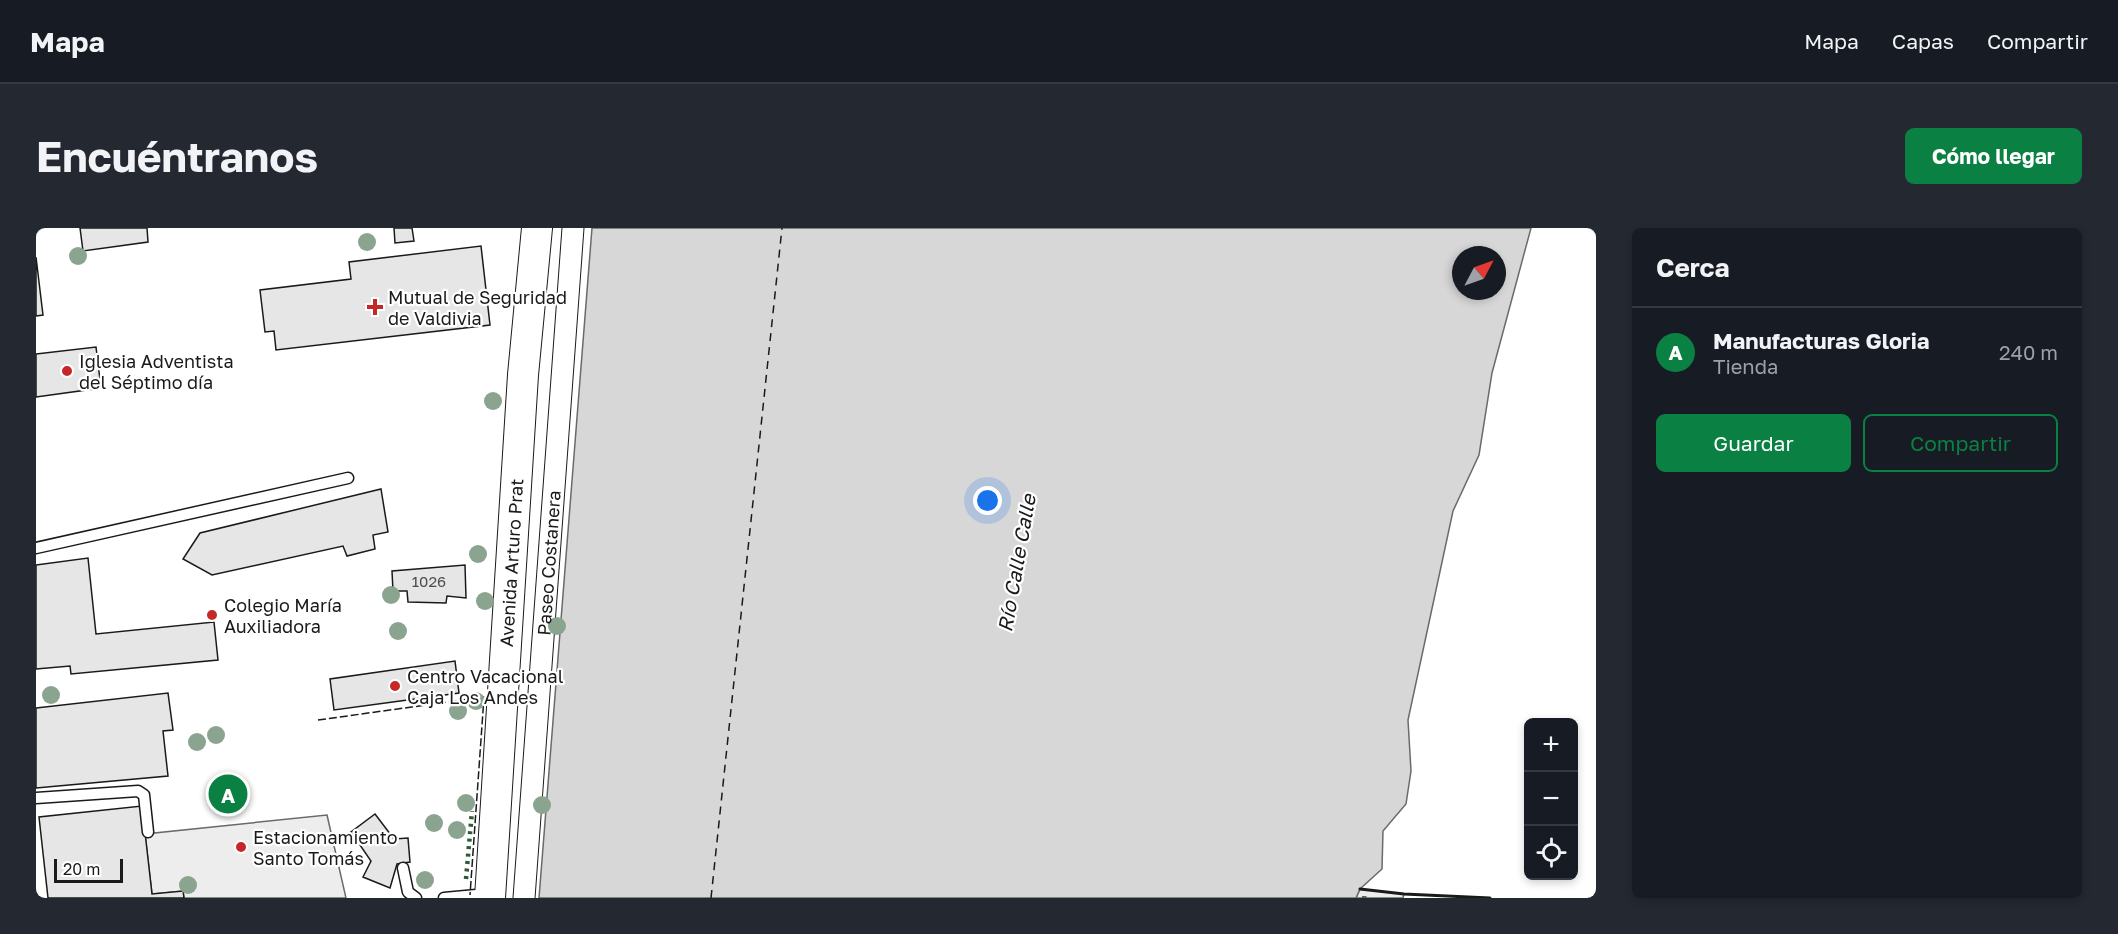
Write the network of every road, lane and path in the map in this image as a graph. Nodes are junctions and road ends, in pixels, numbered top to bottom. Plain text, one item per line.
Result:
1 (537, 228) edge
2 (573, 228) edge
3 (348, 478) dead end
4 (36, 548) edge
5 (36, 798) edge
6 (148, 832) dead end
7 (403, 868) dead end
8 (490, 896) edge
9 (416, 898) edge
10 (444, 898) edge
11 (524, 898) edge
12 (1362, 898) edge
13 (1368, 898) edge

1 - 8 main road, Avenida Arturo Prat
2 - 11 street, Paseo Costanera
3 - 4 lane
5 - 6 lane
7 - 9 lane
8 - 10 lane
12 - 13 path

